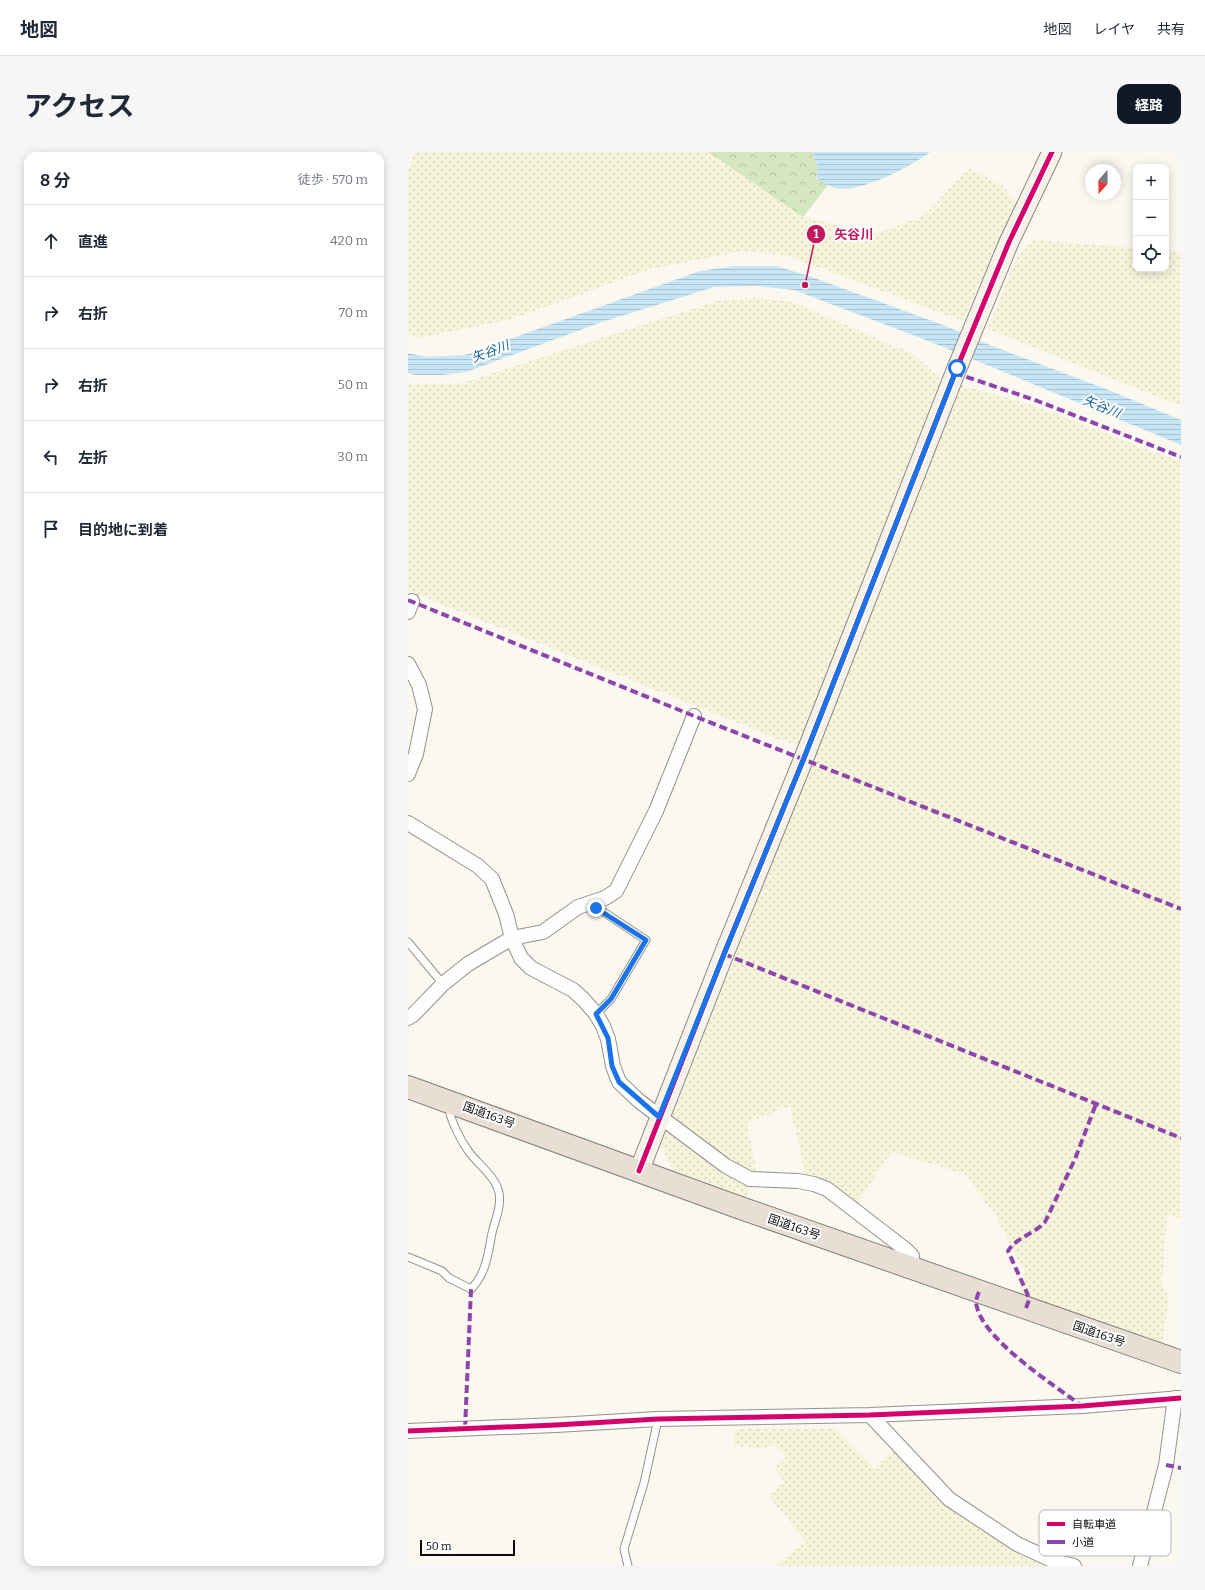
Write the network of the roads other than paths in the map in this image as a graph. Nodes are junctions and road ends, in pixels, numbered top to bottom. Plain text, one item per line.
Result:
1 (1052, 152) edge
2 (408, 664) edge
3 (694, 716) dead end
4 (408, 774) edge
5 (408, 823) edge
6 (588, 903) junction
7 (512, 938) junction
8 (408, 942) edge
9 (443, 984) junction
10 (596, 1014) junction
11 (408, 1018) edge
12 (408, 1086) edge
13 (449, 1100) junction
14 (659, 1117) junction
15 (639, 1171) junction
16 (408, 1257) edge
17 (912, 1268) junction
18 (1181, 1362) edge
19 (1178, 1398) edge
20 (870, 1415) junction
21 (658, 1419) junction
22 (408, 1431) edge
23 (1154, 1510) edge
24 (1039, 1554) edge
25 (1043, 1556) edge
26 (1143, 1556) edge
27 (628, 1566) edge
28 (1074, 1566) edge
29 (1140, 1566) edge

1 - 14 street
2 - 4 street
3 - 6 street
5 - 7 street
6 - 7 street
6 - 10 lane
7 - 9 street
7 - 10 street
8 - 9 lane
9 - 11 street
10 - 14 street
12 - 13 highway, 国道163号
13 - 15 highway, 国道163号
13 - 16 lane
14 - 15 street
14 - 17 street
15 - 17 highway, 国道163号
17 - 18 highway, 国道163号
19 - 20 street
19 - 23 street
20 - 21 street
20 - 24 street
21 - 22 street
21 - 27 lane
25 - 28 street
26 - 29 street

